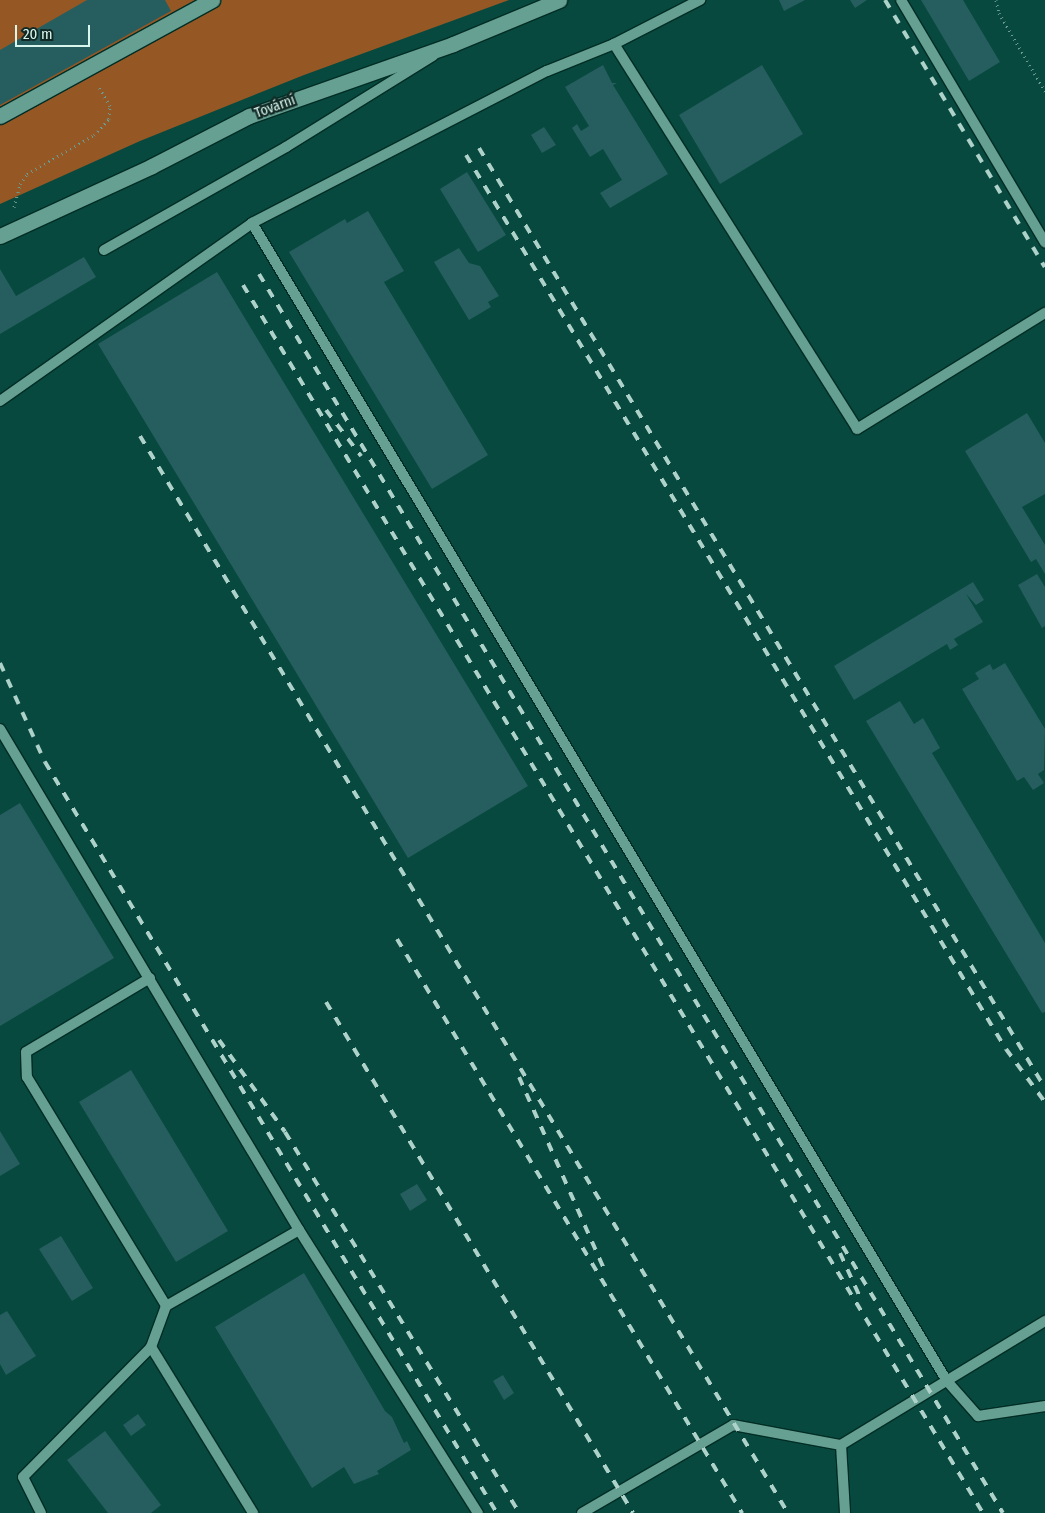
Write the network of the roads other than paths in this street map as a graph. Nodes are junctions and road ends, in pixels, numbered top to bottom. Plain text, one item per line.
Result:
1 (212, 0) edge
2 (559, 0) edge
3 (700, 0) edge
4 (901, 0) edge
5 (453, 44) junction
6 (614, 44) junction
7 (0, 116) edge
8 (252, 223) junction
9 (2, 236) edge
10 (1045, 244) edge
11 (104, 250) dead end
12 (1045, 314) edge
13 (0, 401) edge
14 (0, 729) edge
15 (150, 978) junction
16 (299, 1230) junction
17 (166, 1306) junction
18 (1045, 1321) edge
19 (151, 1347) junction
20 (947, 1381) junction
21 (1045, 1406) edge
22 (841, 1445) junction
23 (41, 1513) edge
24 (253, 1513) edge
25 (478, 1513) edge
26 (582, 1513) edge
27 (845, 1513) edge

1 - 7 street
2 - 5 street, Tovární
3 - 6 lane
4 - 10 lane
5 - 9 street, Tovární
5 - 11 lane
6 - 8 lane
6 - 12 lane
8 - 13 lane
8 - 20 lane
14 - 15 lane
15 - 16 lane
15 - 17 lane
16 - 17 lane
16 - 25 lane
17 - 19 lane
18 - 20 lane
19 - 23 lane
19 - 24 lane
20 - 21 lane
20 - 22 lane
22 - 26 lane
22 - 27 lane

